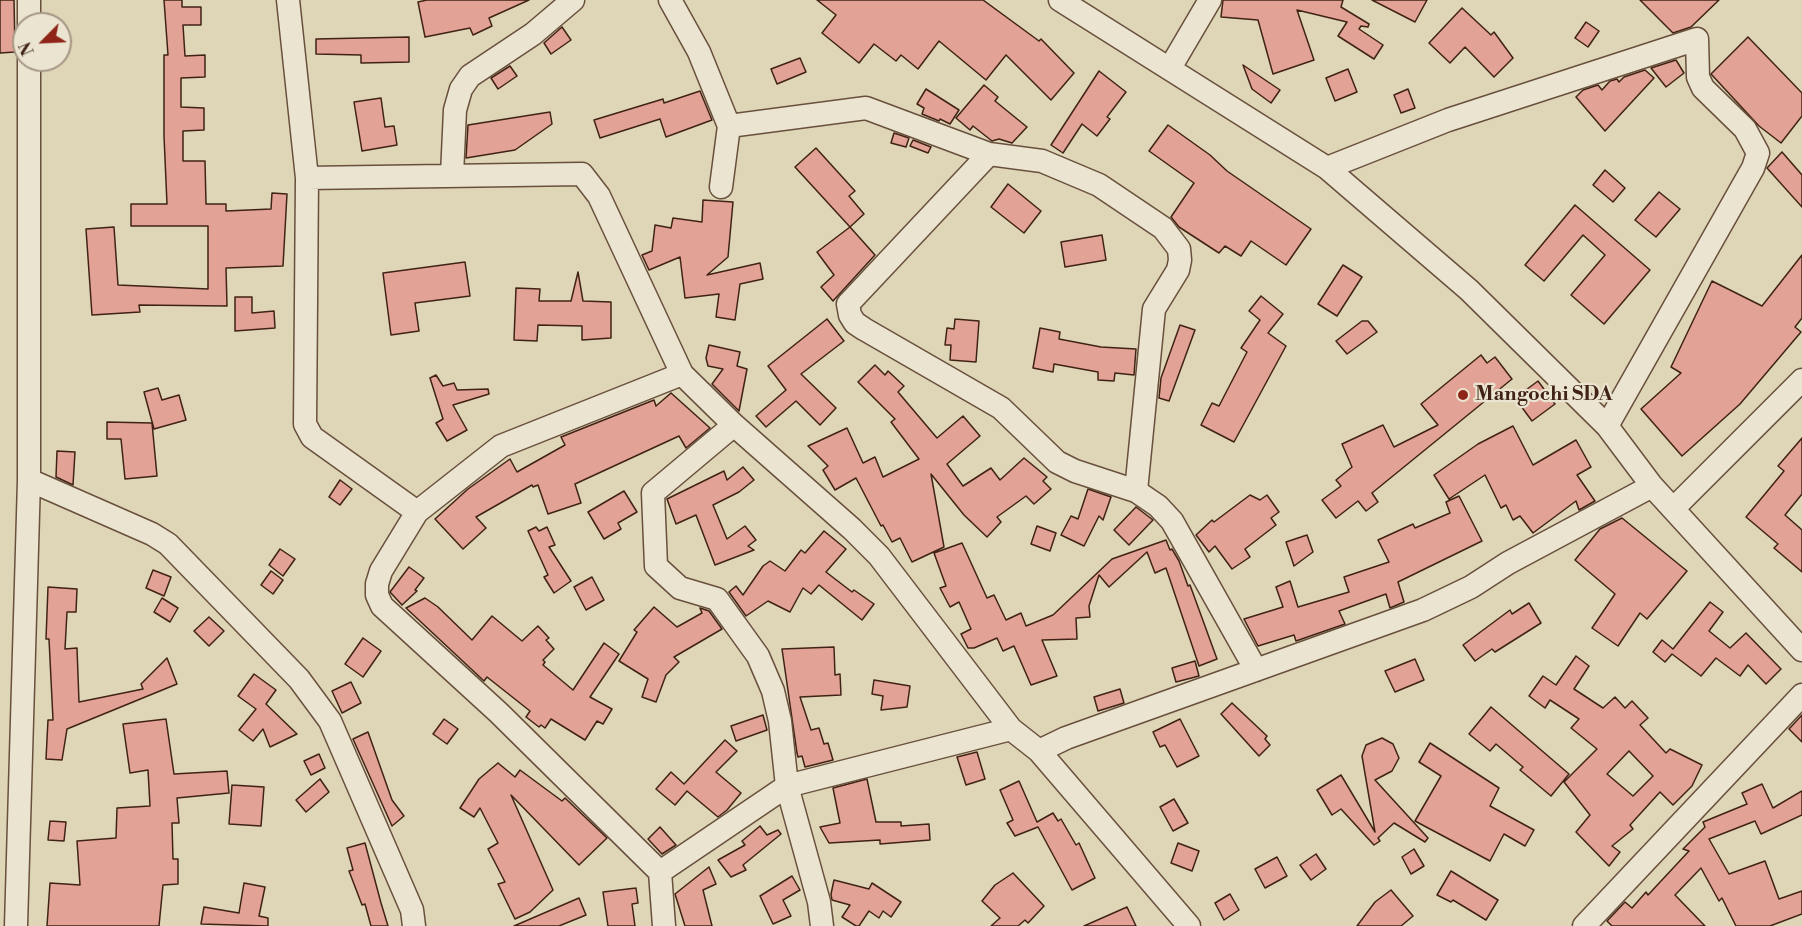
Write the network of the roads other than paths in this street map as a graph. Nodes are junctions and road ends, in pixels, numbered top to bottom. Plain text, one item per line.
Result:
1 (288, 0) edge
2 (573, 0) edge
3 (670, 0) edge
4 (1060, 0) edge
5 (1210, 0) edge
6 (1170, 68) junction
7 (29, 72) edge
8 (729, 126) junction
9 (989, 154) junction
10 (1327, 168) junction
11 (452, 175) junction
12 (307, 178) junction
13 (721, 187) dead end
14 (682, 374) junction
15 (1802, 380) edge
16 (734, 425) junction
17 (1607, 426) junction
18 (29, 480) junction
19 (1652, 486) junction
20 (1136, 491) junction
21 (1673, 509) junction
22 (417, 512) junction
23 (1802, 650) edge
24 (1256, 670) junction
25 (1802, 694) edge
26 (1011, 729) junction
27 (1039, 751) junction
28 (788, 786) junction
29 (660, 872) junction
30 (1182, 923) edge
31 (16, 926) edge
32 (414, 926) edge
33 (664, 926) edge
34 (822, 926) edge
35 (1584, 926) edge

1 - 12 street
2 - 11 street
3 - 8 street
4 - 6 street
5 - 6 street
6 - 10 street
7 - 18 street
8 - 9 street
8 - 13 street
9 - 20 street
9 - 20 street
10 - 17 street
10 - 17 street
11 - 12 street
11 - 14 street
12 - 22 street
14 - 16 street
14 - 22 street
15 - 21 street
16 - 26 street
16 - 28 street
17 - 19 street
18 - 31 street
18 - 32 street
19 - 21 street
19 - 24 street
20 - 24 street
21 - 23 street
22 - 29 street
24 - 27 street
25 - 35 street
26 - 27 street
26 - 28 street
27 - 30 street
28 - 29 street
28 - 34 street
29 - 33 street

